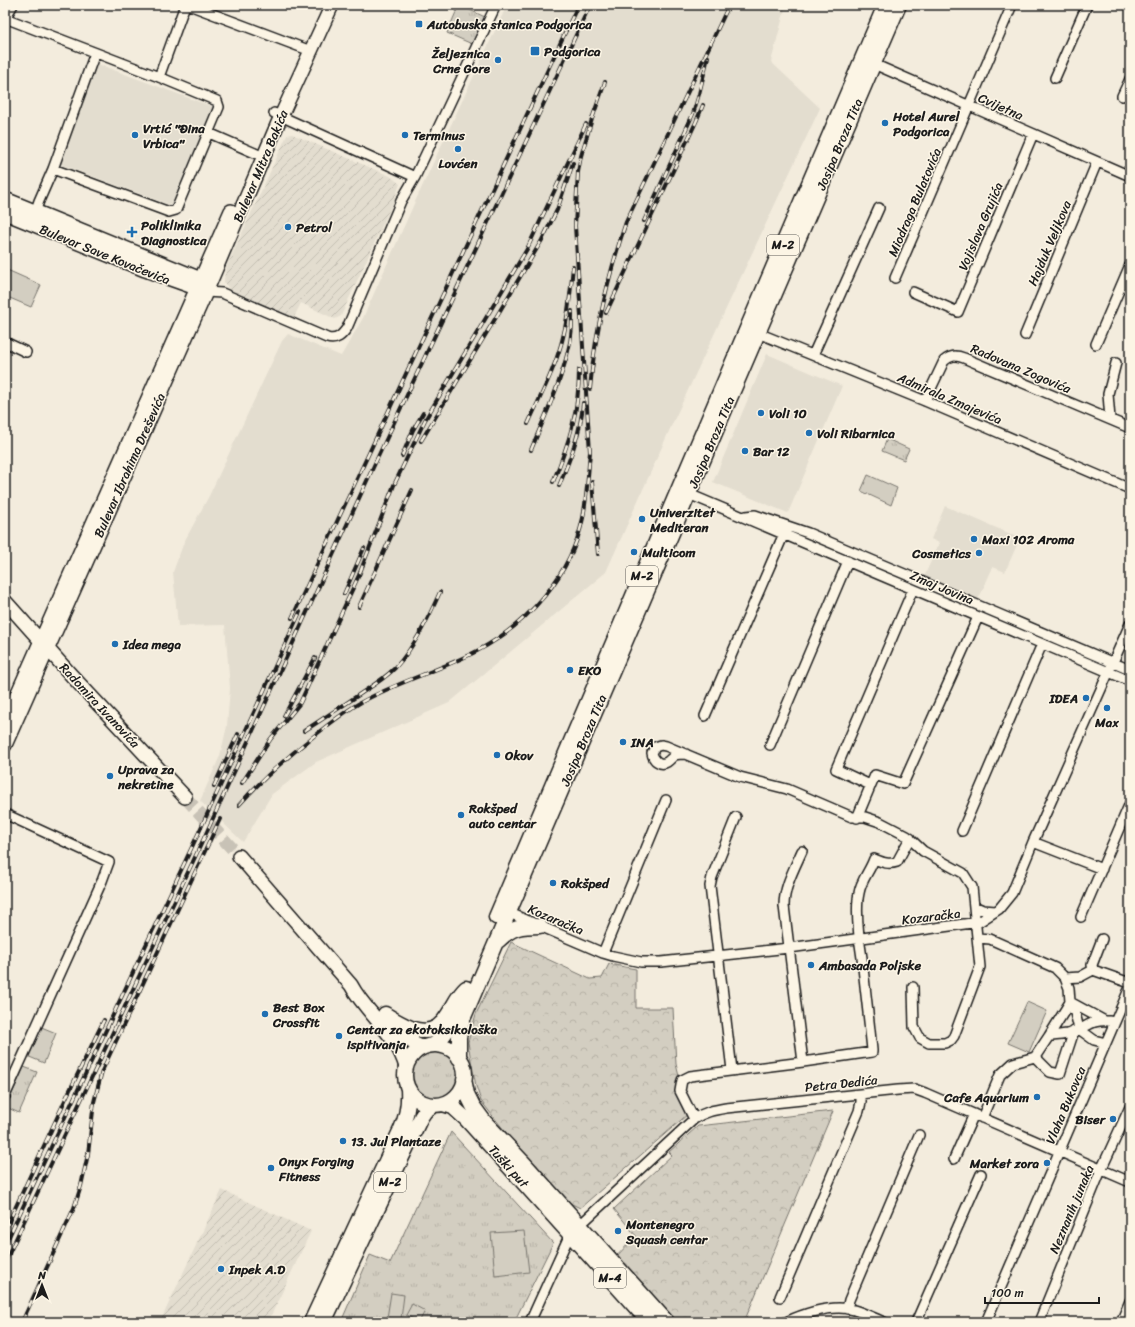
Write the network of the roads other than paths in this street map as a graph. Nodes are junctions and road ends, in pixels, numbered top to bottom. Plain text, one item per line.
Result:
1 (13, 5) edge
2 (185, 5) edge
3 (189, 5) edge
4 (324, 5) edge
5 (332, 5) edge
6 (885, 5) edge
7 (899, 5) edge
8 (1012, 5) edge
9 (1087, 5) edge
10 (493, 7) edge
11 (5, 18) edge
12 (307, 49) junction
13 (95, 53) junction
14 (868, 62) junction
15 (159, 77) junction
16 (1055, 78) dead end
17 (1130, 79) edge
18 (1122, 96) dead end
19 (970, 106) junction
20 (277, 115) junction
21 (209, 133) junction
22 (1032, 134) junction
23 (261, 155) junction
24 (1097, 162) junction
25 (53, 168) junction
26 (1130, 176) edge
27 (414, 177) junction
28 (5, 199) edge
29 (879, 208) dead end
30 (35, 211) junction
31 (5, 213) edge
32 (30, 224) junction
33 (1130, 265) edge
34 (895, 278) dead end
35 (203, 285) junction
36 (913, 292) dead end
37 (758, 333) junction
38 (1026, 335) dead end
39 (5, 342) edge
40 (1096, 344) dead end
41 (26, 352) dead end
42 (813, 355) junction
43 (1116, 363) dead end
44 (925, 401) junction
45 (1110, 419) junction
46 (1130, 428) edge
47 (1130, 489) edge
48 (684, 491) junction
49 (785, 530) junction
50 (848, 561) junction
51 (912, 589) junction
52 (5, 601) edge
53 (978, 616) junction
54 (1130, 624) edge
55 (44, 644) junction
56 (1042, 644) junction
57 (1113, 663) junction
58 (1130, 670) edge
59 (1109, 672) junction
60 (1130, 681) edge
61 (705, 716) dead end
62 (5, 722) edge
63 (5, 745) edge
64 (770, 745) dead end
65 (686, 754) dead end
66 (870, 785) junction
67 (184, 797) tunnel mouth
68 (666, 800) dead end
69 (1130, 803) edge
70 (5, 814) edge
71 (736, 817) dead end
72 (857, 818) junction
73 (962, 831) dead end
74 (910, 838) junction
75 (1034, 842) junction
76 (802, 852) dead end
77 (239, 856) tunnel mouth
78 (1102, 869) junction
79 (974, 906) junction
80 (504, 911) junction
81 (996, 911) junction
82 (1081, 917) dead end
83 (976, 923) junction
84 (540, 926) junction
85 (859, 938) junction
86 (978, 938) junction
87 (1102, 940) dead end
88 (496, 942) junction
89 (789, 948) junction
90 (603, 952) junction
91 (718, 956) junction
92 (1093, 970) junction
93 (1065, 978) junction
94 (1130, 984) edge
95 (351, 985) junction
96 (913, 987) dead end
97 (1130, 987) edge
98 (466, 988) junction
99 (1070, 1002) junction
100 (385, 1014) junction
101 (1103, 1020) junction
102 (1115, 1022) junction
103 (1076, 1030) junction
104 (1048, 1036) junction
105 (1106, 1043) junction
106 (429, 1046) junction
107 (1035, 1057) junction
108 (459, 1058) junction
109 (803, 1062) junction
110 (406, 1067) junction
111 (732, 1070) junction
112 (464, 1080) junction
113 (408, 1089) junction
114 (861, 1094) junction
115 (5, 1096) edge
116 (439, 1104) junction
117 (1130, 1107) edge
118 (978, 1116) junction
119 (694, 1119) junction
120 (919, 1135) dead end
121 (1059, 1152) junction
122 (954, 1159) dead end
123 (1102, 1170) junction
124 (980, 1174) dead end
125 (1130, 1182) edge
126 (575, 1230) junction
127 (354, 1245) junction
128 (780, 1298) dead end
129 (1130, 1301) edge
130 (847, 1309) junction
131 (311, 1322) edge
132 (324, 1322) edge
133 (530, 1322) edge
134 (649, 1322) edge
135 (667, 1322) edge
136 (786, 1322) edge
137 (884, 1322) edge
138 (916, 1322) edge
139 (986, 1322) edge
140 (1039, 1322) edge
141 (1121, 1322) edge

1 - 11 street
2 - 15 street
3 - 12 street
4 - 12 street, Bulevar Mitra Bakića
5 - 12 street, Bulevar Mitra Bakića
6 - 14 main road, Josipa Broza Tita / M-2
7 - 14 main road, Josipa Broza Tita / M-2
8 - 19 street, Miodraga Bulatovića
9 - 16 street
10 - 27 street
11 - 13 street
12 - 20 street, Bulevar Mitra Bakića
13 - 15 street
13 - 25 street
14 - 19 street, Cvijetna
14 - 37 main road, Josipa Broza Tita / M-2
14 - 48 main road, Josipa Broza Tita / M-2
15 - 21 street
17 - 18 street
19 - 22 street, Cvijetna
19 - 34 street, Miodraga Bulatovića
20 - 23 street, Bulevar Mitra Bakića
20 - 27 street
21 - 23 street
21 - 25 street
22 - 24 street, Cvijetna
22 - 36 street, Vojislava Grujića
23 - 35 street, Bulevar Mitra Bakića
24 - 26 street, Cvijetna
24 - 38 street, Hajduk Veljkova
25 - 30 street
27 - 35 street
28 - 30 street, Bulevar Save Kovačevića
29 - 42 street
30 - 32 street
30 - 35 street, Bulevar Save Kovačevića
31 - 32 street, Bulevar Save Kovačevića
32 - 35 street, Bulevar Save Kovačevića
33 - 40 street
35 - 55 street, Bulevar Ibrahima Dreševića
37 - 42 street, Admirala Zmajevića
37 - 48 main road, Josipa Broza Tita / M-2
39 - 41 street
42 - 44 street, Admirala Zmajevića
43 - 45 street
44 - 45 street, Radovana Zogovića
44 - 47 street, Admirala Zmajevića
45 - 46 street, Radovana Zogovića
48 - 49 street, Zmaj Jovina
48 - 80 main road, Josipa Broza Tita / M-2
49 - 50 street, Zmaj Jovina
49 - 57 street, Zmaj Jovina
49 - 61 street
50 - 51 street, Zmaj Jovina
50 - 64 street
51 - 53 street, Zmaj Jovina
51 - 66 street
52 - 55 street, Radomira Ivanovića
53 - 56 street, Zmaj Jovina
53 - 66 street
54 - 57 street, Kozaračka
55 - 62 street
55 - 63 street
55 - 67 street, Radomira Ivanovića
56 - 59 street, Zmaj Jovina
56 - 73 street
57 - 58 street, Zmaj Jovina
57 - 59 street, Kozaračka
59 - 60 street, Zmaj Jovina
59 - 75 street, Kozaračka
65 - 72 street
66 - 72 street
68 - 90 street
69 - 78 street
70 - 115 street
71 - 91 street
72 - 74 street
74 - 79 street
74 - 85 street
75 - 78 street
75 - 81 street, Kozaračka
76 - 89 street
77 - 95 street
78 - 82 street
79 - 81 street
79 - 83 street
80 - 84 street, Kozaračka
80 - 88 main road, Josipa Broza Tita / M-2
80 - 98 main road, Josipa Broza Tita / M-2
81 - 83 street, Kozaračka
83 - 85 street, Kozaračka
83 - 86 street
84 - 88 main road
84 - 90 street, Kozaračka
85 - 89 street, Kozaračka
85 - 109 street
86 - 93 street
86 - 96 street
87 - 92 street
88 - 108 main road, Josipa Broza Tita / M-2
89 - 91 street, Kozaračka
89 - 109 street
90 - 91 street, Kozaračka
91 - 111 street
92 - 93 street
92 - 94 street
93 - 99 street
95 - 100 street
95 - 110 street
97 - 102 street, Vlaha Bukovca
98 - 100 main road
98 - 106 main road, Josipa Broza Tita / M-2
99 - 101 street
99 - 103 street
99 - 104 street
100 - 106 street
101 - 102 street
101 - 103 street
102 - 105 street, Vlaha Bukovca
103 - 104 street
103 - 105 street
103 - 107 street
104 - 107 street
105 - 121 street, Vlaha Bukovca
106 - 108 main road
106 - 110 main road, M-2
107 - 118 street
108 - 112 main road, M-2
109 - 111 street
110 - 113 main road, M-2
111 - 119 street
112 - 116 main road, M-2
112 - 126 main road, Tuški put / M-4
113 - 116 main road
113 - 127 main road, M-2
114 - 118 street, Petra Dedića
114 - 119 street, Petra Dedića
114 - 128 street
116 - 126 main road, Tuški put / M-4
116 - 127 main road, M-2
117 - 123 street, Neznanih junaka
118 - 121 street, Petra Dedića
118 - 122 street
119 - 126 street, Petra Dedića
120 - 130 street
121 - 123 street, Petra Dedića
121 - 139 street, Vlaha Bukovca
123 - 125 street, Petra Dedića
123 - 140 street, Neznanih junaka
124 - 138 street
126 - 133 street
126 - 134 main road, M-4
126 - 135 main road, M-4
127 - 131 main road, M-2
127 - 132 main road, M-2
129 - 141 street
130 - 136 street
130 - 137 street

